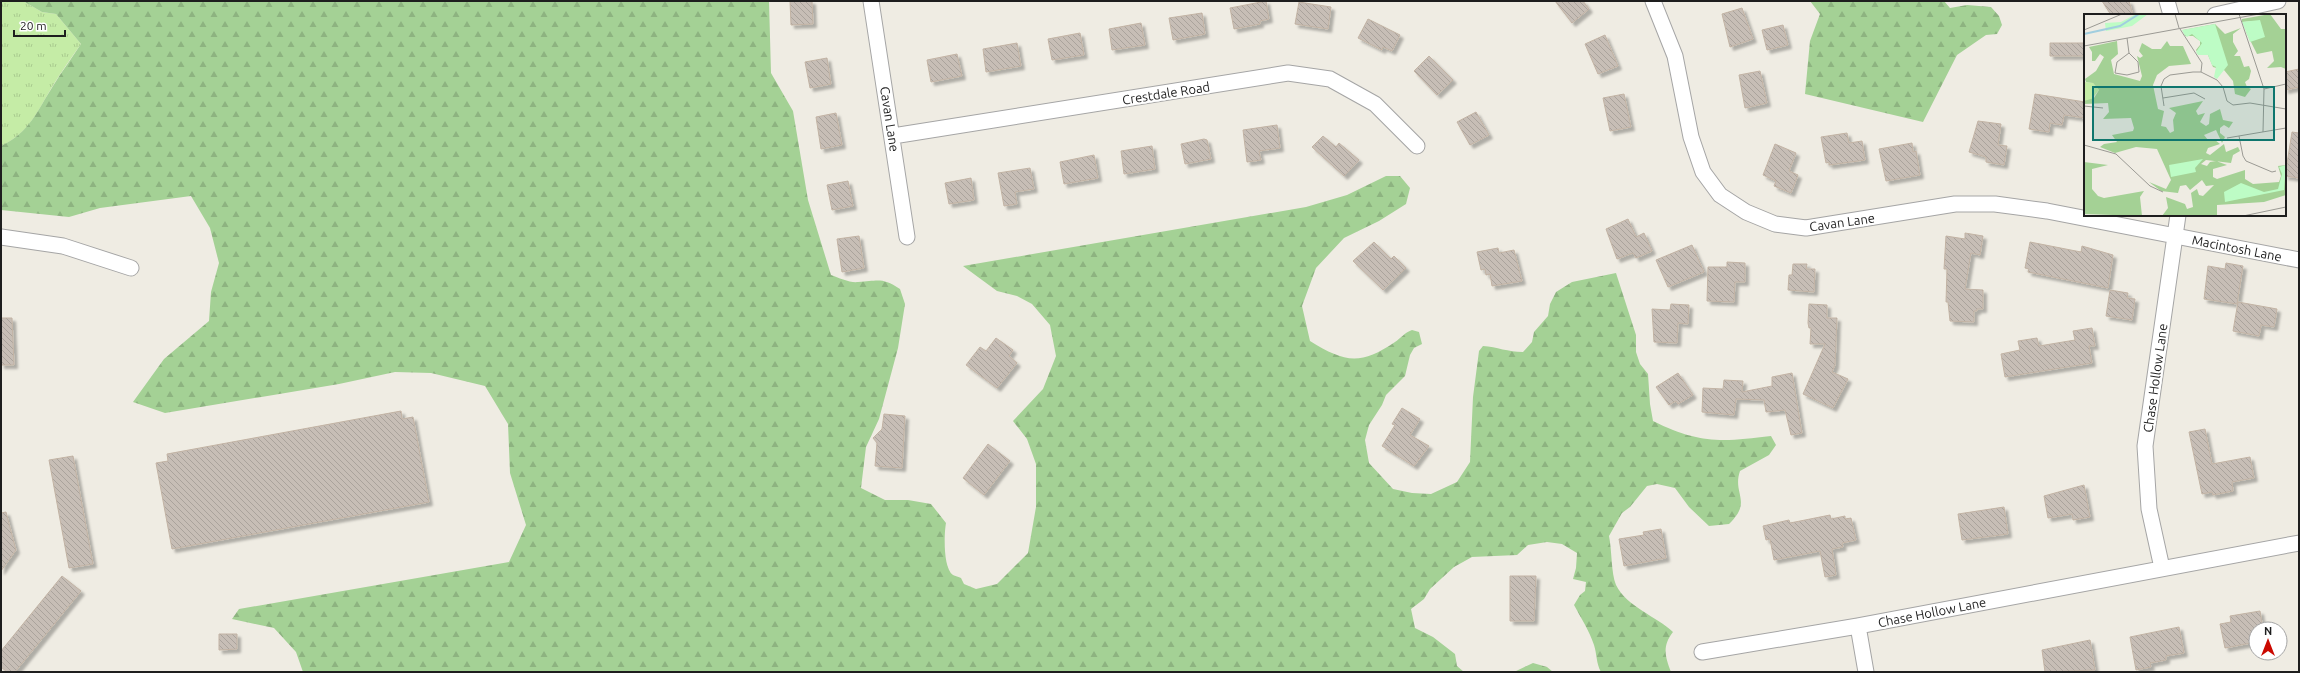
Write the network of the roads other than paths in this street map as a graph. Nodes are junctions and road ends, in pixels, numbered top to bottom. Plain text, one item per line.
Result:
1 (871, 1) edge
2 (1653, 1) edge
3 (2167, 1) edge
4 (2278, 1) edge
5 (2171, 14) edge
6 (2219, 14) edge
7 (893, 136) junction
8 (1418, 146) dead end
9 (2178, 216) edge
10 (2176, 236) junction
11 (1, 237) edge
12 (908, 237) dead end
13 (2299, 260) edge
14 (131, 268) dead end
15 (2299, 543) edge
16 (2162, 568) junction
17 (1858, 626) junction
18 (1702, 652) dead end
19 (1866, 672) edge

1 - 7 street, Cavan Lane
2 - 10 street, Cavan Lane
3 - 5 street
4 - 6 street
7 - 8 street, Crestdale Road
7 - 12 street, Cavan Lane
9 - 10 street, Chase Hollow Lane
10 - 13 street, Macintosh Lane
10 - 16 street, Chase Hollow Lane
11 - 14 street
15 - 16 street, Chase Hollow Lane
16 - 17 street, Chase Hollow Lane
17 - 18 street, Chase Hollow Lane
17 - 19 street

